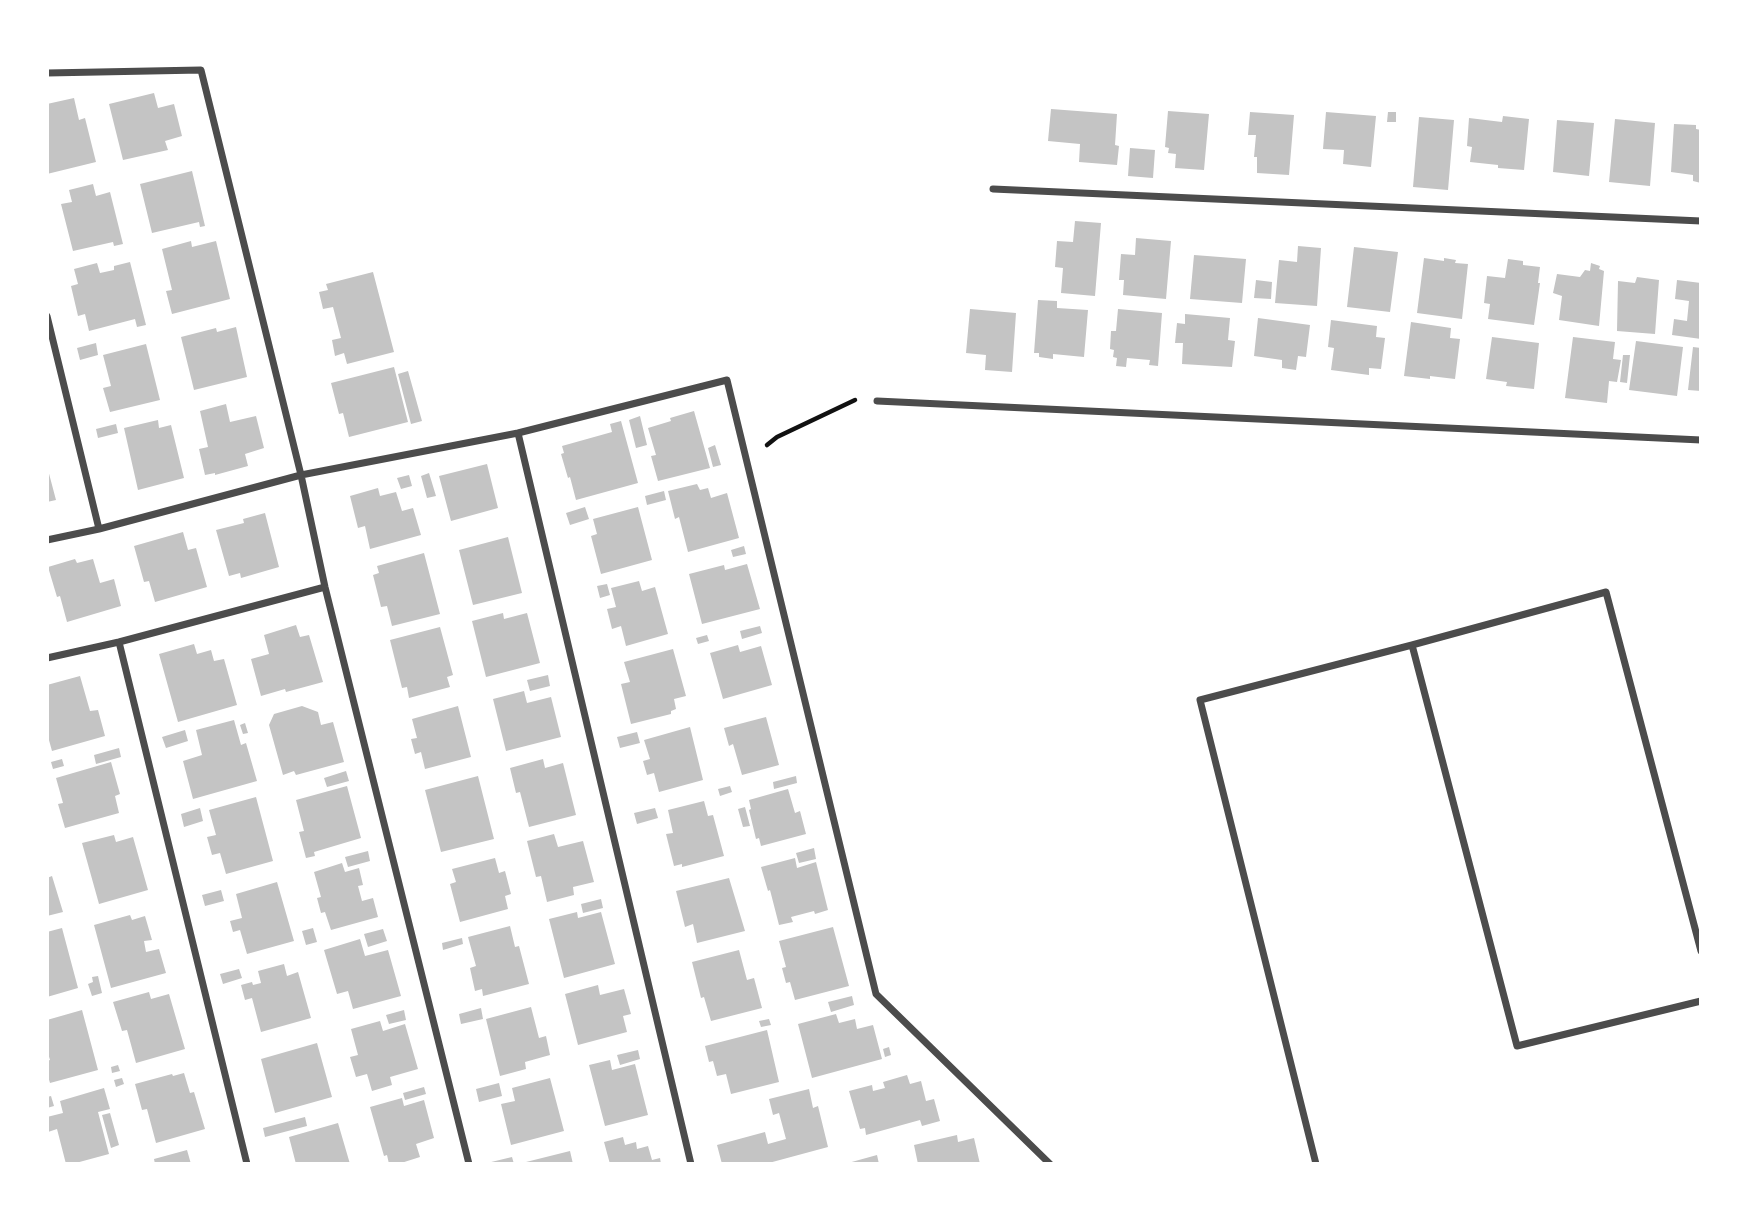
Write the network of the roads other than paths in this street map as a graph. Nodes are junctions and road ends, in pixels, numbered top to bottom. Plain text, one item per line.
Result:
1 (47, 73) edge
2 (993, 189) dead end
3 (1701, 221) edge
4 (47, 316) edge
5 (877, 401) road end
6 (518, 433) junction
7 (1701, 440) edge
8 (301, 475) junction
9 (99, 529) junction
10 (47, 540) edge
11 (325, 587) junction
12 (119, 642) junction
13 (1412, 645) junction
14 (47, 658) edge
15 (1701, 951) edge
16 (1701, 1001) edge
17 (247, 1164) edge
18 (469, 1164) edge
19 (691, 1164) edge
20 (1051, 1164) edge
21 (1316, 1164) edge

1 - 8 street
2 - 3 street
4 - 9 street
5 - 7 street
6 - 8 street
6 - 19 street
6 - 20 street
8 - 9 street
8 - 11 street
9 - 10 street
11 - 12 street
11 - 18 street
12 - 14 street
12 - 17 street
13 - 15 street
13 - 16 street
13 - 21 street

